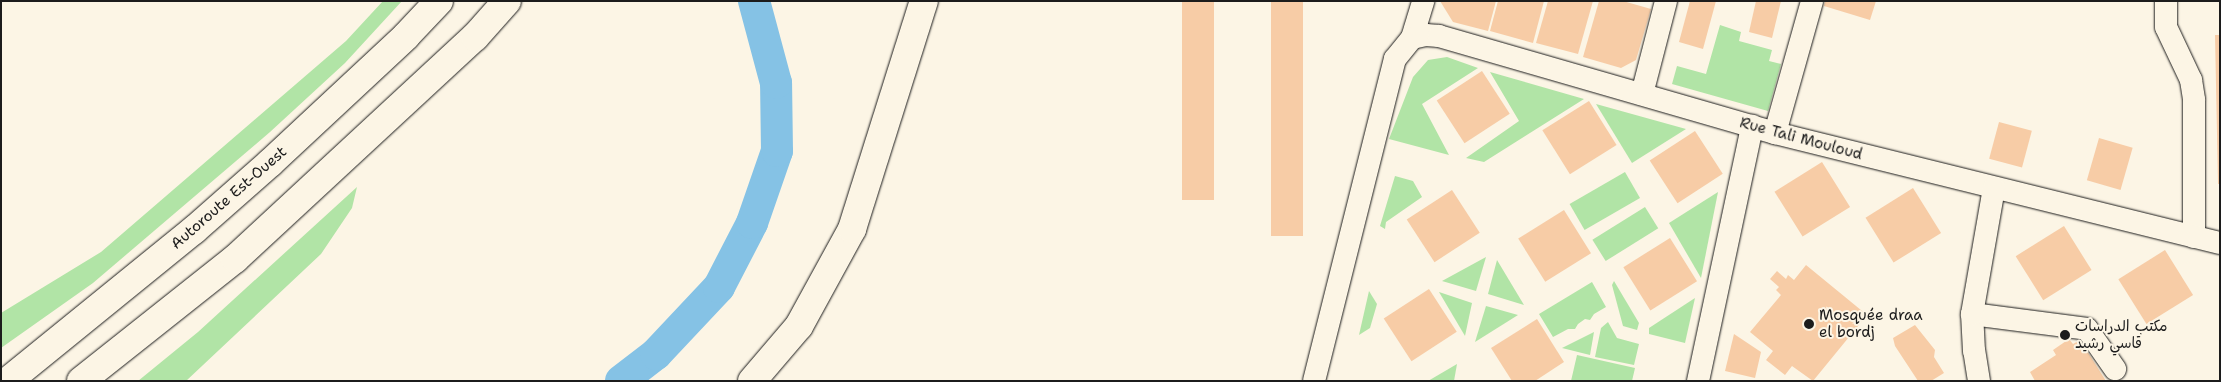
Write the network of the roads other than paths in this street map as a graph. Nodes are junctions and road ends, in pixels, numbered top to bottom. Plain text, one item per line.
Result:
1 (439, 1) edge
2 (507, 1) edge
3 (924, 1) edge
4 (1423, 1) edge
5 (1666, 1) edge
6 (1812, 1) edge
7 (2166, 1) edge
8 (1412, 38) junction
9 (1642, 94) junction
10 (1752, 126) junction
11 (1775, 133) junction
12 (1994, 188) junction
13 (2194, 237) junction
14 (2220, 243) edge
15 (1972, 314) junction
16 (2115, 369) dead end
17 (8, 381) edge
18 (81, 381) edge
19 (752, 381) edge
20 (1314, 381) edge
21 (1698, 381) edge
22 (1979, 381) edge

1 - 17 main road, Autoroute Est-Ouest
2 - 18 main road
3 - 19 main road
4 - 8 street
5 - 9 street
6 - 11 street
7 - 13 street
8 - 9 street, Rue Tali Mouloud
8 - 20 street
9 - 10 street, Rue Tali Mouloud
10 - 11 street, Rue Tali Mouloud
10 - 21 street
11 - 12 street, Rue Tali Mouloud
12 - 13 street, Rue Tali Mouloud
12 - 15 street
13 - 14 street, Rue Tali Mouloud
15 - 16 street
15 - 22 street

